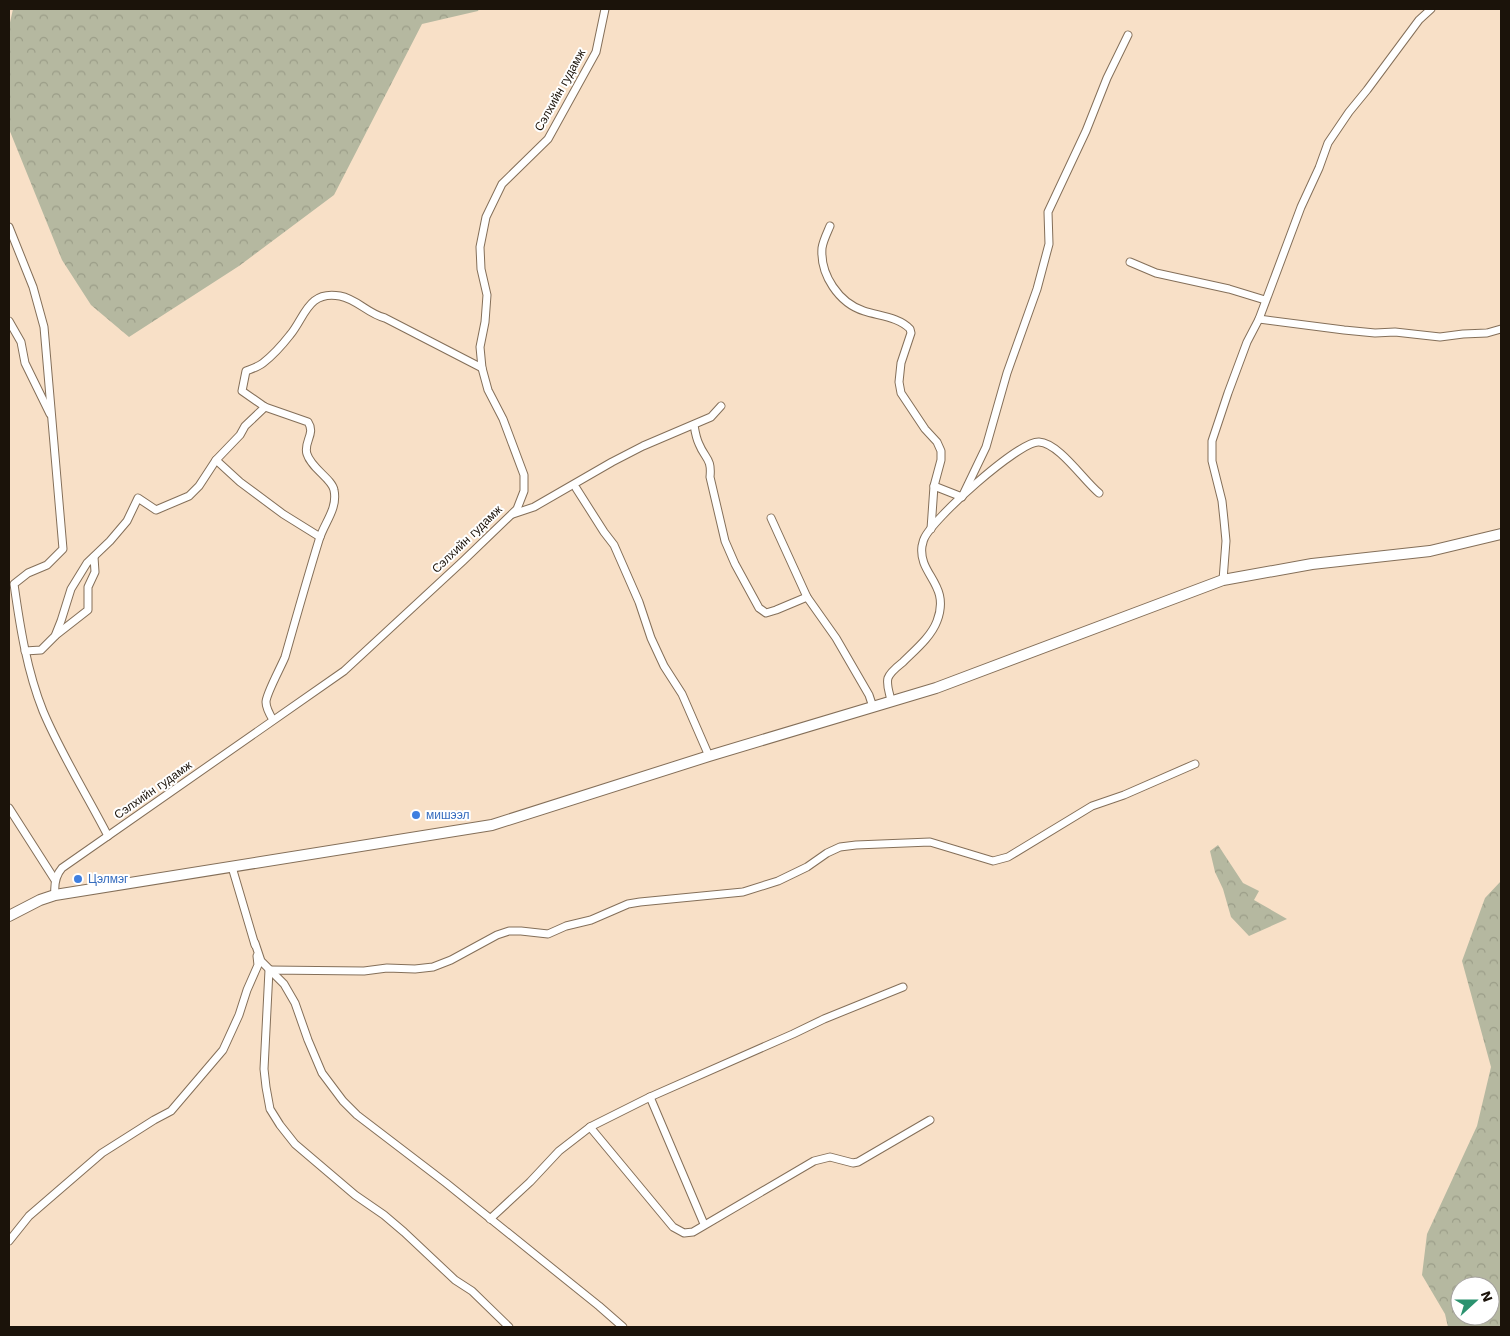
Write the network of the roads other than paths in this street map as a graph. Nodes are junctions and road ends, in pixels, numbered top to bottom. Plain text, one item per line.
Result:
1 (604, 9) edge
2 (1431, 9) edge
3 (1128, 34) dead end
4 (830, 226) dead end
5 (9, 227) edge
6 (1130, 262) dead end
7 (1265, 300) junction
8 (1259, 319) junction
9 (9, 321) edge
10 (1501, 329) edge
11 (482, 368) junction
12 (721, 406) dead end
13 (265, 407) junction
14 (52, 417) junction
15 (694, 425) junction
16 (216, 460) junction
17 (934, 486) junction
18 (576, 488) dead end
19 (1099, 493) dead end
20 (962, 497) junction
21 (510, 515) junction
22 (771, 518) dead end
23 (931, 529) junction
24 (1501, 534) edge
25 (320, 537) junction
26 (94, 557) junction
27 (1223, 580) junction
28 (807, 597) junction
29 (54, 636) junction
30 (25, 651) junction
31 (891, 700) junction
32 (873, 707) junction
33 (273, 720) junction
34 (709, 756) junction
35 (1196, 764) dead end
36 (9, 808) edge
37 (108, 836) junction
38 (232, 867) junction
39 (55, 880) junction
40 (55, 895) junction
41 (9, 916) edge
42 (255, 943) junction
43 (269, 970) junction
44 (903, 987) dead end
45 (650, 1096) junction
46 (930, 1120) dead end
47 (590, 1127) junction
48 (490, 1219) junction
49 (704, 1224) junction
50 (9, 1240) edge
51 (509, 1327) edge
52 (623, 1327) edge

1 - 11 street, Сэлхийн гудамж
2 - 7 street
3 - 20 street
4 - 17 street
5 - 14 street
6 - 7 street
7 - 8 street
8 - 10 street
8 - 27 street
9 - 14 street
11 - 13 street
11 - 21 street, Сэлхийн гудамж
12 - 15 street
13 - 16 street
13 - 25 street
14 - 30 street
15 - 21 street
15 - 28 street
16 - 25 street
16 - 26 street
17 - 20 street
17 - 23 street
18 - 34 street
19 - 20 street
20 - 23 street
21 - 33 street, Сэлхийн гудамж
22 - 28 street
23 - 31 street
24 - 27 main road
25 - 33 street
26 - 29 street
26 - 29 street
27 - 31 main road
28 - 32 street
29 - 30 street
30 - 37 street
31 - 32 main road
32 - 34 main road
33 - 37 street, Сэлхийн гудамж
34 - 38 main road
35 - 43 street
36 - 39 street
37 - 39 street, Сэлхийн гудамж
38 - 40 main road
38 - 42 street
39 - 40 street
40 - 41 main road
42 - 43 street
42 - 50 street
43 - 48 street
43 - 51 street
44 - 45 street
45 - 47 street
45 - 49 street
46 - 49 street
47 - 48 street
47 - 49 street
48 - 52 street

